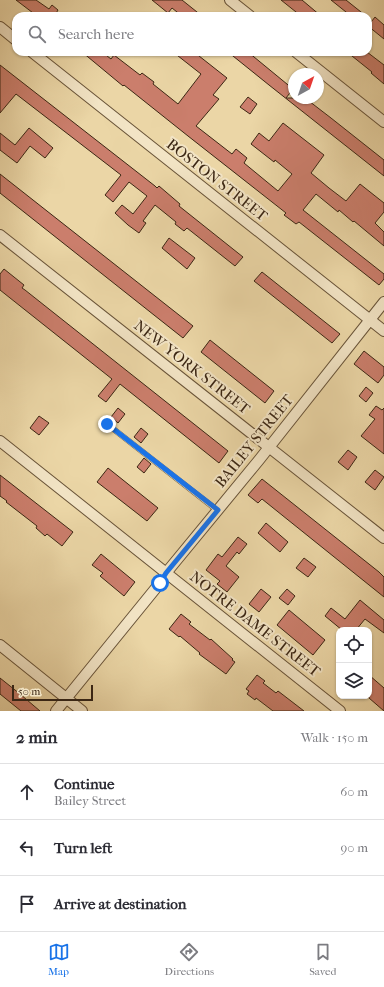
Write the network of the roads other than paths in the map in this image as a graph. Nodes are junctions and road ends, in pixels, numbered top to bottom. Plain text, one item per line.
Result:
1 (230, 0) edge
2 (245, 12) edge
3 (0, 27) edge
4 (12, 37) edge
5 (37, 56) edge
6 (301, 56) edge
7 (384, 122) edge
8 (0, 235) edge
9 (384, 302) edge
10 (370, 320) junction
11 (384, 331) edge
12 (107, 424) dead end
13 (0, 441) edge
14 (269, 447) junction
15 (218, 510) junction
16 (384, 538) edge
17 (166, 573) junction
18 (0, 645) edge
19 (66, 698) junction
20 (56, 711) edge
21 (82, 711) edge
22 (340, 711) edge

1 - 2 street
3 - 4 street
5 - 10 street, BOSTON STREET
6 - 7 street
8 - 14 street, NEW YORK STREET
9 - 10 street, BAILEY STREET
10 - 11 street, BOSTON STREET
10 - 14 street, BAILEY STREET
12 - 15 lane
13 - 17 street, NOTRE DAME STREET
14 - 15 street, BAILEY STREET
14 - 16 street, NEW YORK STREET
15 - 17 street, BAILEY STREET
17 - 19 street, BAILEY STREET
17 - 22 street, NOTRE DAME STREET
18 - 19 street
19 - 20 street, BAILEY STREET
19 - 21 street

